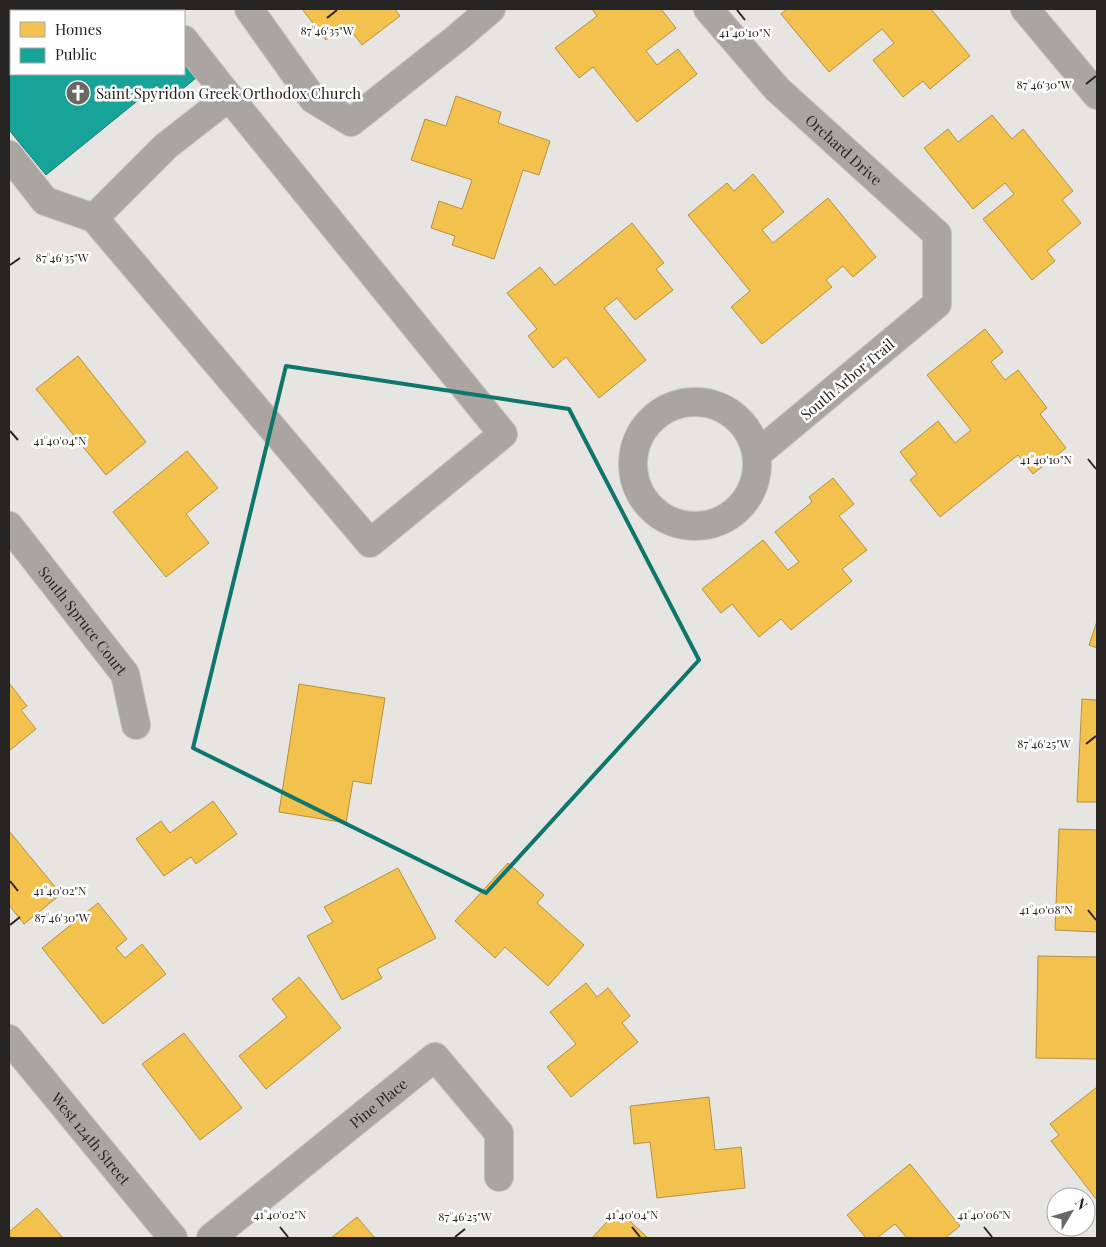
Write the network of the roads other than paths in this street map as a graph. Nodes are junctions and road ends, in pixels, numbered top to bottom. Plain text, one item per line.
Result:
1 (249, 9) edge
2 (491, 9) edge
3 (1025, 9) edge
4 (721, 13) edge
5 (185, 41) edge
6 (1097, 95) edge
7 (229, 97) junction
8 (9, 155) edge
9 (94, 218) junction
10 (938, 304) joint
11 (757, 454) junction
12 (9, 526) edge
13 (136, 725) dead end
14 (9, 1039) edge
15 (499, 1177) dead end
16 (173, 1238) edge
17 (211, 1238) edge

1 - 2 street
3 - 6 street
4 - 10 street, Orchard Drive
5 - 7 street
7 - 9 street
7 - 9 street
8 - 9 street
10 - 11 street, South Arbor Trail
11 - 11 street
12 - 13 street, South Spruce Court
14 - 16 street, West 124th Street
15 - 17 street, Pine Place

